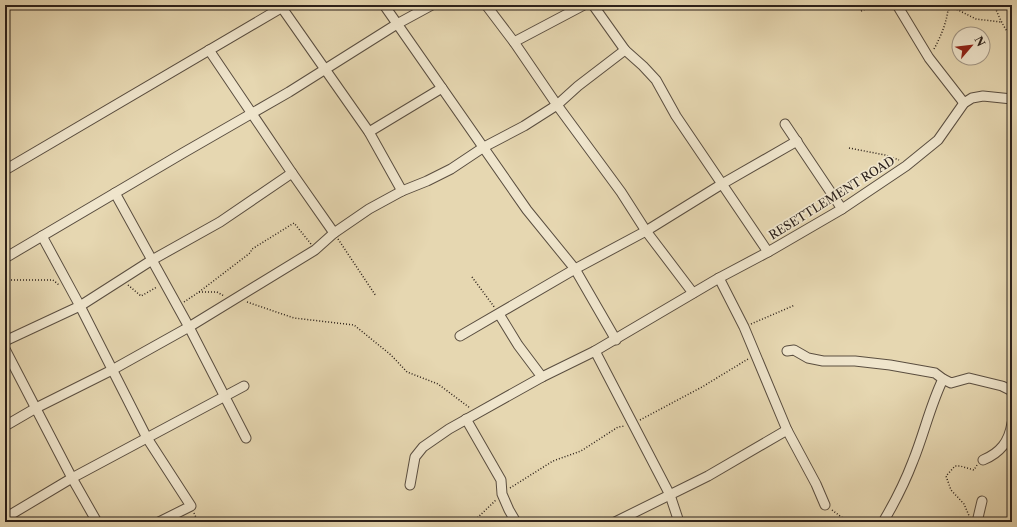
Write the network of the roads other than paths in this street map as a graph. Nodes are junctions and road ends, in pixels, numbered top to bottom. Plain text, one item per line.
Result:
1 (384, 5) edge
2 (432, 5) edge
3 (486, 5) edge
4 (584, 5) edge
5 (593, 5) edge
6 (897, 5) edge
7 (283, 6) edge
8 (397, 24) junction
9 (514, 42) junction
10 (209, 50) junction
11 (626, 50) junction
12 (325, 68) junction
13 (442, 88) junction
14 (1012, 99) edge
15 (964, 104) junction
16 (557, 105) junction
17 (251, 113) junction
18 (785, 124) dead end
19 (369, 132) junction
20 (796, 141) junction
21 (484, 147) junction
22 (5, 170) edge
23 (292, 173) junction
24 (722, 184) junction
25 (402, 191) junction
26 (115, 193) junction
27 (842, 209) junction
28 (646, 231) junction
29 (334, 233) junction
30 (42, 236) junction
31 (768, 252) junction
32 (5, 258) edge
33 (152, 260) junction
34 (575, 269) junction
35 (719, 278) junction
36 (692, 293) junction
37 (80, 306) junction
38 (499, 314) junction
39 (189, 327) junction
40 (460, 336) dead end
41 (616, 340) junction
42 (5, 341) edge
43 (5, 349) edge
44 (595, 351) junction
45 (787, 351) dead end
46 (112, 370) junction
47 (542, 377) junction
48 (943, 379) junction
49 (244, 386) dead end
50 (1012, 391) edge
51 (225, 395) junction
52 (36, 408) junction
53 (466, 419) junction
54 (1012, 424) edge
55 (5, 426) edge
56 (787, 430) junction
57 (147, 438) junction
58 (246, 438) dead end
59 (983, 460) road end
60 (72, 478) junction
61 (410, 485) dead end
62 (670, 495) junction
63 (982, 501) dead end
64 (825, 506) road end
65 (5, 518) edge
66 (97, 522) edge
67 (159, 522) edge
68 (516, 522) edge
69 (615, 522) edge
70 (679, 522) edge
71 (883, 522) edge
72 (977, 522) edge

1 - 8 street
2 - 8 street
3 - 9 street
4 - 9 street
5 - 11 street
6 - 15 street
7 - 10 street
7 - 12 street
8 - 12 street
8 - 13 street
9 - 16 street
10 - 17 street
10 - 22 street
11 - 16 street
11 - 24 street
12 - 17 street
12 - 19 street
13 - 19 street
13 - 21 street
14 - 15 street
15 - 27 street, RESETTLEMENT ROAD
16 - 21 street
16 - 28 street
17 - 23 street
17 - 26 street
18 - 20 street
19 - 25 street
20 - 24 street
20 - 27 street
21 - 25 street
21 - 34 street
23 - 29 street
23 - 33 street
24 - 28 street
24 - 31 street
25 - 29 street
26 - 30 street
26 - 33 street
27 - 31 street, RESETTLEMENT ROAD
28 - 34 street
28 - 36 street
29 - 39 street
30 - 32 street
30 - 37 street
31 - 35 street, RESETTLEMENT ROAD
33 - 37 street
33 - 39 street
34 - 38 street
34 - 41 street
35 - 36 street, RESETTLEMENT ROAD
35 - 56 street
36 - 41 street, RESETTLEMENT ROAD
37 - 42 street
37 - 46 street
38 - 40 street
38 - 47 street
39 - 46 street
39 - 51 street
41 - 44 street, RESETTLEMENT ROAD
43 - 52 street
44 - 47 street, RESETTLEMENT ROAD
44 - 62 street
45 - 48 street
46 - 52 street
46 - 57 street
47 - 53 street, RESETTLEMENT ROAD
48 - 50 street
48 - 71 street
49 - 51 street
51 - 57 street
51 - 58 street
52 - 55 street
52 - 60 street
53 - 61 street, RESETTLEMENT ROAD
53 - 68 street
54 - 59 street
56 - 62 street
56 - 64 street
57 - 60 street
57 - 67 street
60 - 65 street
60 - 66 street
62 - 69 street
62 - 70 street
63 - 72 street

